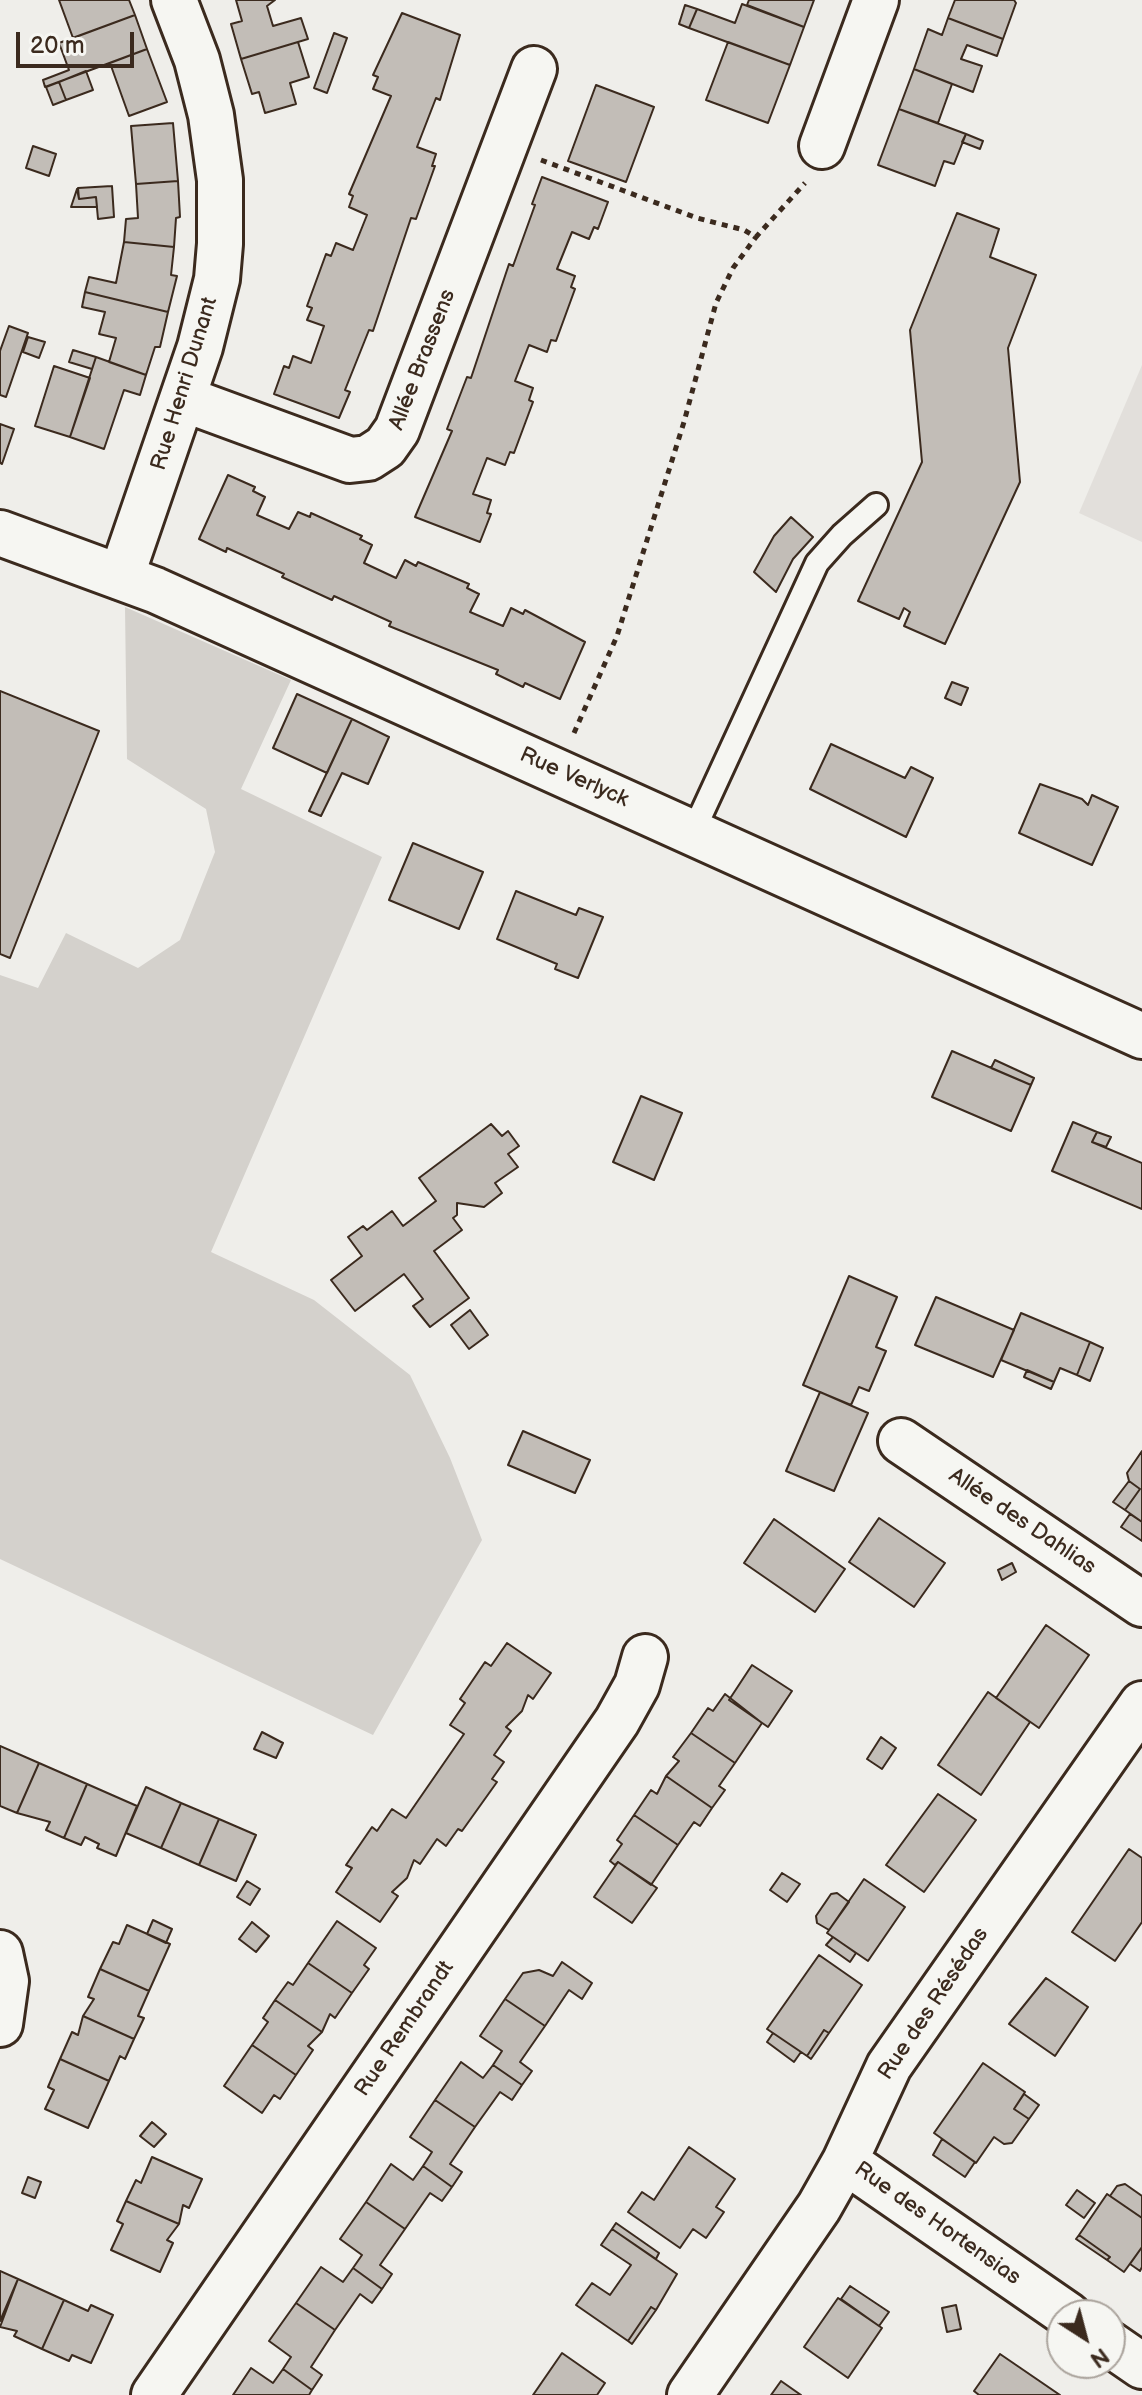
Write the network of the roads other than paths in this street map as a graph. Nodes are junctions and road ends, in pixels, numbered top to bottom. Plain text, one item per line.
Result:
1 (174, 0) edge
2 (876, 0) edge
3 (534, 69) dead end
4 (822, 146) road end
5 (184, 399) junction
6 (876, 505) dead end
7 (0, 533) edge
8 (121, 577) junction
9 (693, 832) junction
10 (1142, 1036) edge
11 (901, 1441) dead end
12 (1142, 1604) edge
13 (645, 1657) dead end
14 (1142, 1704) edge
15 (0, 1953) edge
16 (0, 2024) edge
17 (845, 2161) junction
18 (1046, 2300) edge
19 (154, 2395) edge
20 (690, 2395) edge

1 - 5 street, Rue Henri Dunant
2 - 4 street
3 - 5 street, Allée Brassens
5 - 8 street, Rue Henri Dunant
6 - 9 lane
7 - 8 street, Rue Verlyck
8 - 9 street, Rue Verlyck
9 - 10 street, Rue Verlyck
11 - 12 street, Allée des Dahlias
13 - 19 street, Rue Rembrandt
14 - 17 street, Rue des Résédas
15 - 16 street
17 - 18 street, Rue des Hortensias
17 - 20 street, Rue des Résédas

